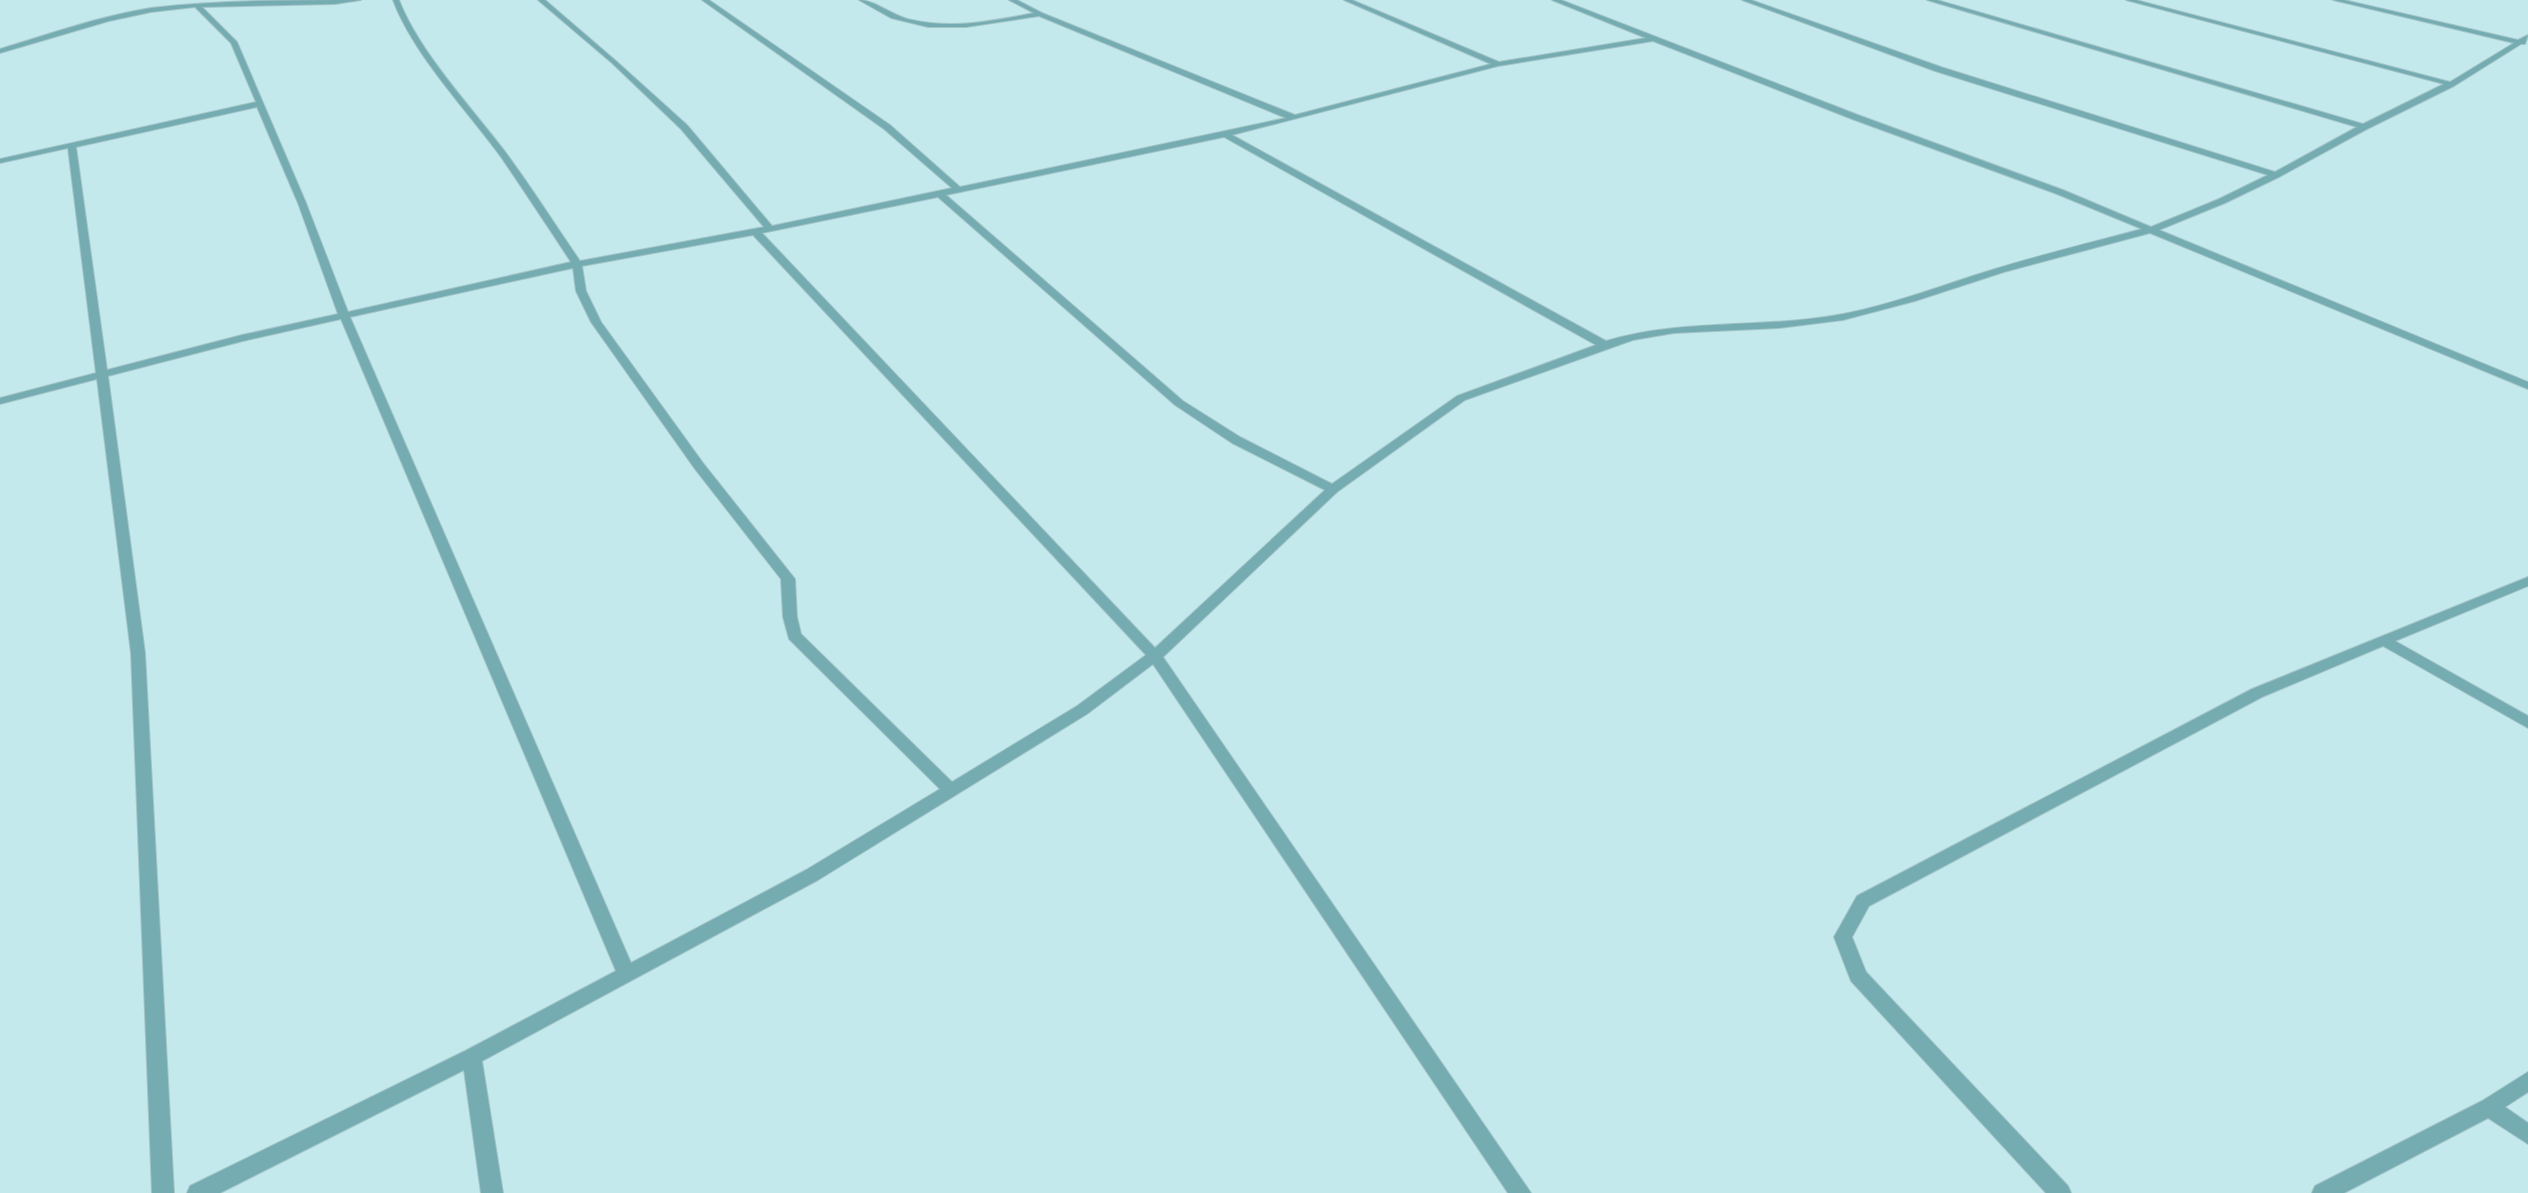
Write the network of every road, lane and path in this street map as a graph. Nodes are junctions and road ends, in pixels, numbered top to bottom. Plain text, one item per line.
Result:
1 (358, 0) edge
2 (396, 0) edge
3 (541, 0) edge
4 (705, 0) edge
5 (862, 0) edge
6 (1012, 0) edge
7 (1347, 0) edge
8 (1555, 0) edge
9 (1745, 0) edge
10 (1930, 0) edge
11 (2130, 0) edge
12 (2336, 0) edge
13 (198, 6) junction
14 (1040, 14) junction
15 (2528, 37) edge
16 (1652, 39) junction
17 (2524, 44) edge
18 (0, 51) edge
19 (1498, 64) junction
20 (2451, 84) junction
21 (259, 104) junction
22 (1294, 118) junction
23 (2364, 127) junction
24 (1225, 134) junction
25 (72, 145) junction
26 (0, 161) edge
27 (2276, 175) junction
28 (960, 191) junction
29 (940, 195) junction
30 (2154, 229) junction
31 (763, 230) junction
32 (577, 264) junction
33 (344, 315) junction
34 (1605, 344) junction
35 (100, 375) junction
36 (2528, 386) edge
37 (0, 401) edge
38 (1333, 489) junction
39 (2528, 581) edge
40 (2384, 641) junction
41 (1155, 656) junction
42 (2528, 723) edge
43 (950, 789) junction
44 (627, 974) junction
45 (472, 1058) junction
46 (2528, 1081) edge
47 (2489, 1106) junction
48 (2528, 1135) edge
49 (163, 1193) edge
50 (198, 1193) edge
51 (492, 1193) edge
52 (1520, 1193) edge
53 (2060, 1193) edge
54 (2323, 1193) edge

1 - 13 street
2 - 32 street
3 - 31 street
4 - 28 street
5 - 14 street
6 - 14 street
7 - 19 street
8 - 16 street
9 - 27 street
10 - 23 street
11 - 20 street
12 - 17 street
13 - 18 street
13 - 21 street
14 - 22 street
15 - 17 street
16 - 19 street
16 - 30 street
17 - 20 street
19 - 22 street
20 - 23 street
21 - 25 street
21 - 33 street
22 - 24 street
23 - 27 street
24 - 28 street
24 - 34 street
25 - 26 street
25 - 35 street
27 - 30 street
28 - 29 street
29 - 31 street
29 - 38 street
30 - 34 street
30 - 36 street
31 - 32 street
31 - 41 street
32 - 33 street
32 - 43 street
33 - 35 street
33 - 44 street
34 - 38 street
35 - 37 street
35 - 49 street
38 - 41 street
39 - 40 street
40 - 42 street
40 - 53 street
41 - 43 street
41 - 52 street
43 - 44 street
44 - 45 street
45 - 50 street
45 - 51 street
46 - 47 street
47 - 48 street
47 - 54 street

